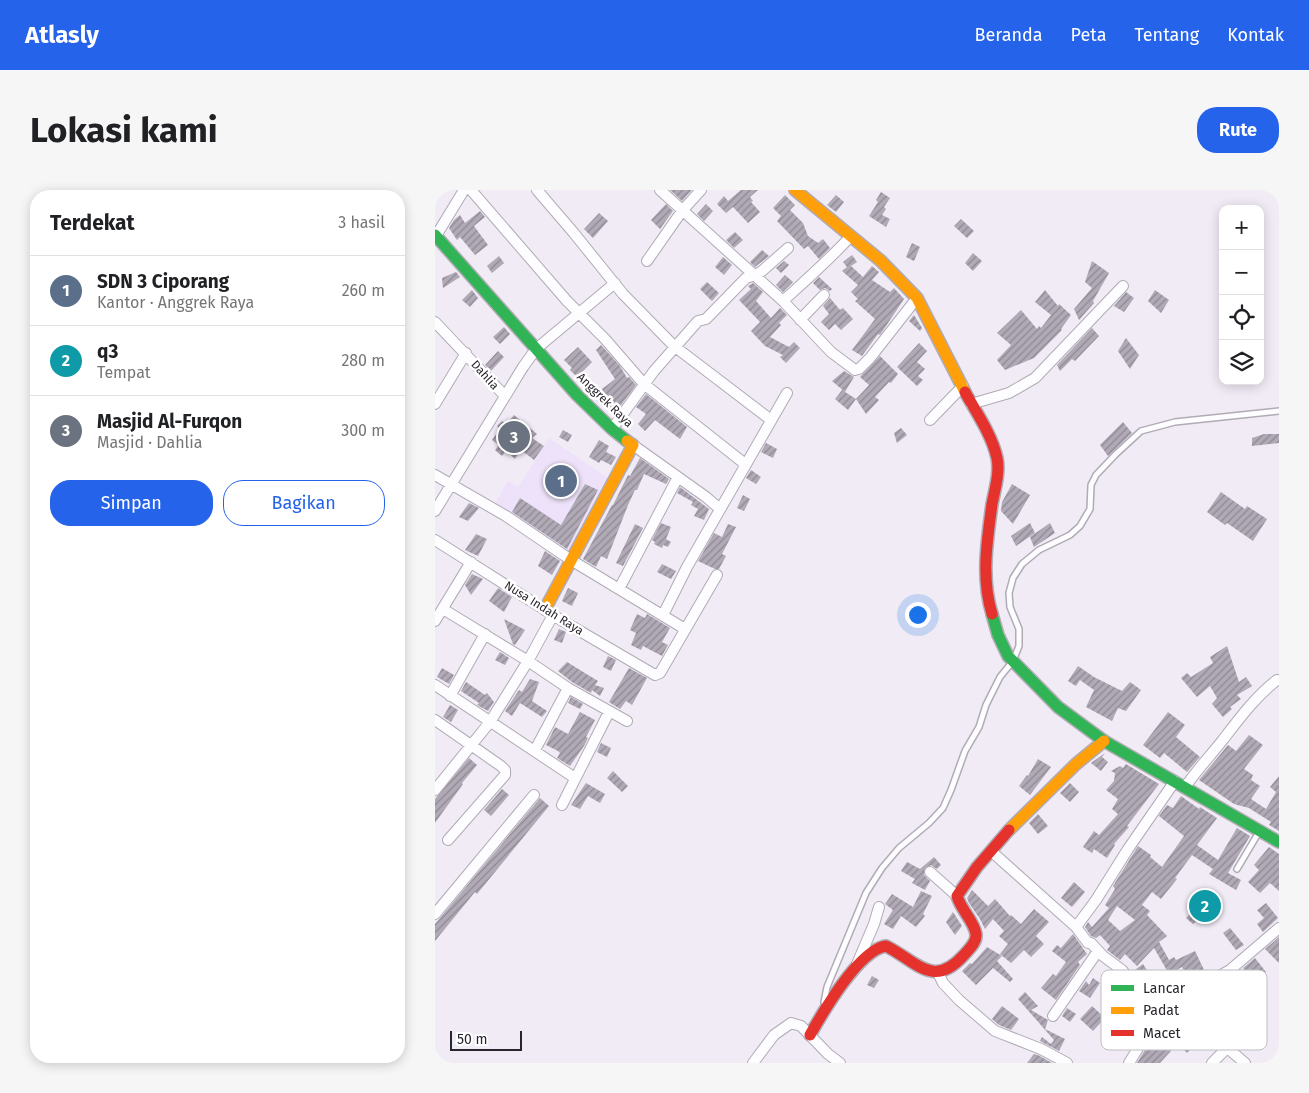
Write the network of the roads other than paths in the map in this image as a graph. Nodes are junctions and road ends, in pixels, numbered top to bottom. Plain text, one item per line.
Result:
1 (464, 190) edge
2 (471, 190) edge
3 (537, 190) edge
4 (661, 190) edge
5 (701, 190) edge
6 (795, 190) edge
7 (682, 211) junction
8 (436, 235) edge
9 (851, 236) junction
10 (788, 248) dead end
11 (647, 261) dead end
12 (755, 275) junction
13 (615, 283) junction
14 (1123, 286) dead end
15 (824, 296) dead end
16 (917, 298) junction
17 (783, 301) junction
18 (579, 312) junction
19 (800, 320) junction
20 (435, 322) edge
21 (675, 346) junction
22 (536, 349) junction
23 (465, 353) junction
24 (644, 384) junction
25 (963, 386) junction
26 (787, 393) dead end
27 (505, 396) junction
28 (435, 404) edge
29 (971, 404) junction
30 (1279, 411) edge
31 (771, 420) junction
32 (930, 420) dead end
33 (612, 429) junction
34 (633, 445) junction
35 (745, 464) junction
36 (435, 475) edge
37 (678, 478) junction
38 (451, 484) junction
39 (720, 509) junction
40 (435, 511) edge
41 (435, 540) edge
42 (571, 560) junction
43 (471, 562) junction
44 (717, 575) dead end
45 (619, 589) junction
46 (443, 609) junction
47 (549, 612) junction
48 (663, 615) junction
49 (435, 622) edge
50 (685, 629) junction
51 (485, 634) junction
52 (528, 661) junction
53 (1013, 661) junction
54 (1277, 680) dead end
55 (435, 685) edge
56 (568, 688) junction
57 (450, 696) junction
58 (609, 712) junction
59 (435, 720) edge
60 (627, 721) dead end
61 (490, 722) junction
62 (1104, 741) junction
63 (473, 746) junction
64 (535, 750) junction
65 (575, 778) junction
66 (1175, 781) junction
67 (1185, 787) junction
68 (435, 790) edge
69 (534, 795) dead end
70 (563, 805) dead end
71 (1260, 831) junction
72 (448, 840) dead end
73 (1279, 842) edge
74 (991, 851) junction
75 (1237, 869) dead end
76 (930, 872) dead end
77 (957, 896) junction
78 (879, 907) dead end
79 (435, 914) edge
80 (1076, 927) junction
81 (1279, 928) edge
82 (1098, 952) junction
83 (855, 970) junction
84 (1122, 970) edge
85 (1230, 970) edge
86 (938, 973) junction
87 (1053, 1016) dead end
88 (821, 1017) junction
89 (810, 1035) junction
90 (1137, 1050) edge
91 (1225, 1050) edge
92 (1229, 1050) edge
93 (753, 1063) edge
94 (840, 1063) edge
95 (1067, 1063) edge
96 (1129, 1063) edge
97 (1212, 1063) edge
98 (1245, 1063) edge

1 - 8 street
2 - 18 street
3 - 13 street
4 - 7 street
5 - 7 street
6 - 9 street
7 - 11 street
7 - 12 street
8 - 22 street, Anggrek Raya
9 - 16 street
9 - 17 street
10 - 12 street
12 - 17 street
12 - 21 street
13 - 18 street
13 - 21 street
14 - 29 street
15 - 19 street
16 - 19 street
16 - 25 street
17 - 19 street
18 - 22 street
18 - 24 street
20 - 23 street, Dahlia
21 - 24 street
21 - 31 street
22 - 27 street
22 - 33 street, Anggrek Raya
23 - 27 street, Dahlia
23 - 28 street, Dahlia
24 - 33 street
24 - 35 street
25 - 29 street
25 - 32 street
26 - 31 street
27 - 38 street
29 - 53 street
30 - 53 lane
31 - 35 street
33 - 34 street, Anggrek Raya
34 - 37 street
34 - 42 street, Anggrek Raya
35 - 39 street
36 - 38 street
37 - 39 street
37 - 45 street
38 - 40 street
38 - 42 street
39 - 48 street
41 - 43 street, Nusa Indah Raya
42 - 45 street
42 - 47 street, Anggrek Raya
43 - 46 street
43 - 47 street, Nusa Indah Raya
44 - 50 street
45 - 48 street
46 - 49 street
46 - 51 street
47 - 50 street, Nusa Indah Raya
47 - 52 street
48 - 50 street
51 - 52 street
51 - 57 street
52 - 56 street
52 - 61 street
53 - 62 street
53 - 88 lane
54 - 67 street
55 - 57 street
56 - 58 street
56 - 64 street
57 - 61 street
58 - 60 street
58 - 65 street
59 - 63 street
61 - 63 street
61 - 64 street
62 - 66 street
62 - 74 street
63 - 68 street
63 - 72 street
64 - 65 street
65 - 70 street
66 - 67 street
66 - 80 street
67 - 71 street
69 - 79 street
71 - 73 street
71 - 75 lane
74 - 77 street
74 - 80 street
76 - 77 street
77 - 86 street
78 - 83 street
80 - 82 street
81 - 85 street
82 - 84 street
82 - 87 street
83 - 86 street
83 - 88 street
86 - 95 street
88 - 89 street
89 - 93 street
89 - 94 street
90 - 96 street
91 - 97 street
92 - 98 street

